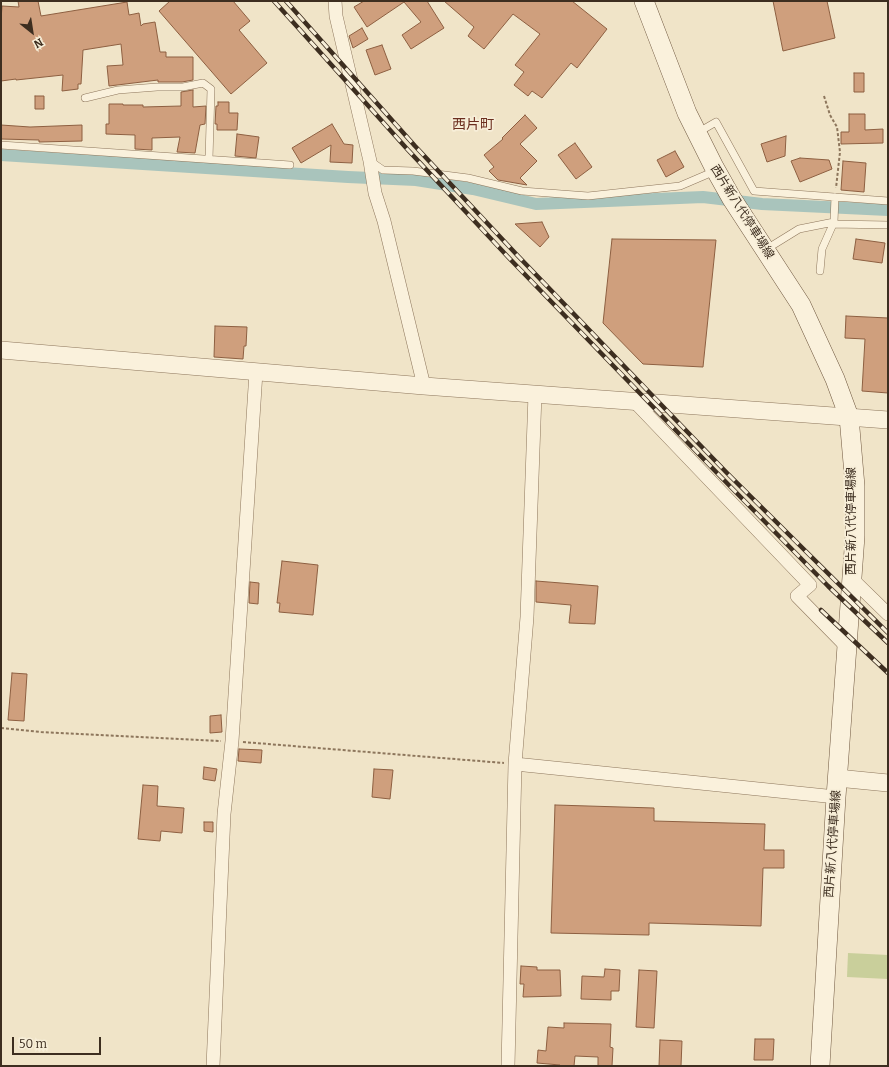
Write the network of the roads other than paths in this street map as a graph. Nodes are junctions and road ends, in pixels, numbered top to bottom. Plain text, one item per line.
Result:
1 (335, 1) edge
2 (644, 1) edge
3 (85, 98) dead end
4 (697, 133) junction
5 (1, 145) edge
6 (208, 159) junction
7 (290, 165) dead end
8 (370, 166) junction
9 (716, 171) junction
10 (835, 198) junction
11 (888, 201) edge
12 (834, 222) junction
13 (888, 225) edge
14 (765, 250) junction
15 (820, 271) dead end
16 (1, 350) edge
17 (256, 372) junction
18 (424, 386) junction
19 (535, 394) junction
20 (634, 401) junction
21 (849, 417) junction
22 (888, 420) edge
23 (852, 579) junction
24 (888, 614) edge
25 (847, 647) junction
26 (515, 764) junction
27 (837, 778) junction
28 (888, 782) edge
29 (836, 797) junction
30 (213, 1066) edge
31 (508, 1066) edge
32 (820, 1066) edge

1 - 8 street
2 - 4 main road, 西片新八代停車場線
3 - 6 lane
4 - 9 main road, 西片新八代停車場線
4 - 10 lane
5 - 6 lane
6 - 7 lane
8 - 9 lane
8 - 18 street
9 - 14 main road, 西片新八代停車場線
10 - 11 lane
10 - 12 lane
12 - 13 lane
12 - 14 lane
12 - 15 lane
14 - 21 main road, 西片新八代停車場線
16 - 17 street
17 - 18 street
17 - 30 street
18 - 19 street
19 - 20 street
19 - 26 street
20 - 21 street
20 - 25 street
21 - 22 street
21 - 23 main road, 西片新八代停車場線
23 - 24 street
23 - 25 main road, 西片新八代停車場線
25 - 27 main road, 西片新八代停車場線
26 - 29 street
26 - 31 street
27 - 28 street
27 - 29 main road, 西片新八代停車場線
29 - 32 main road, 西片新八代停車場線

